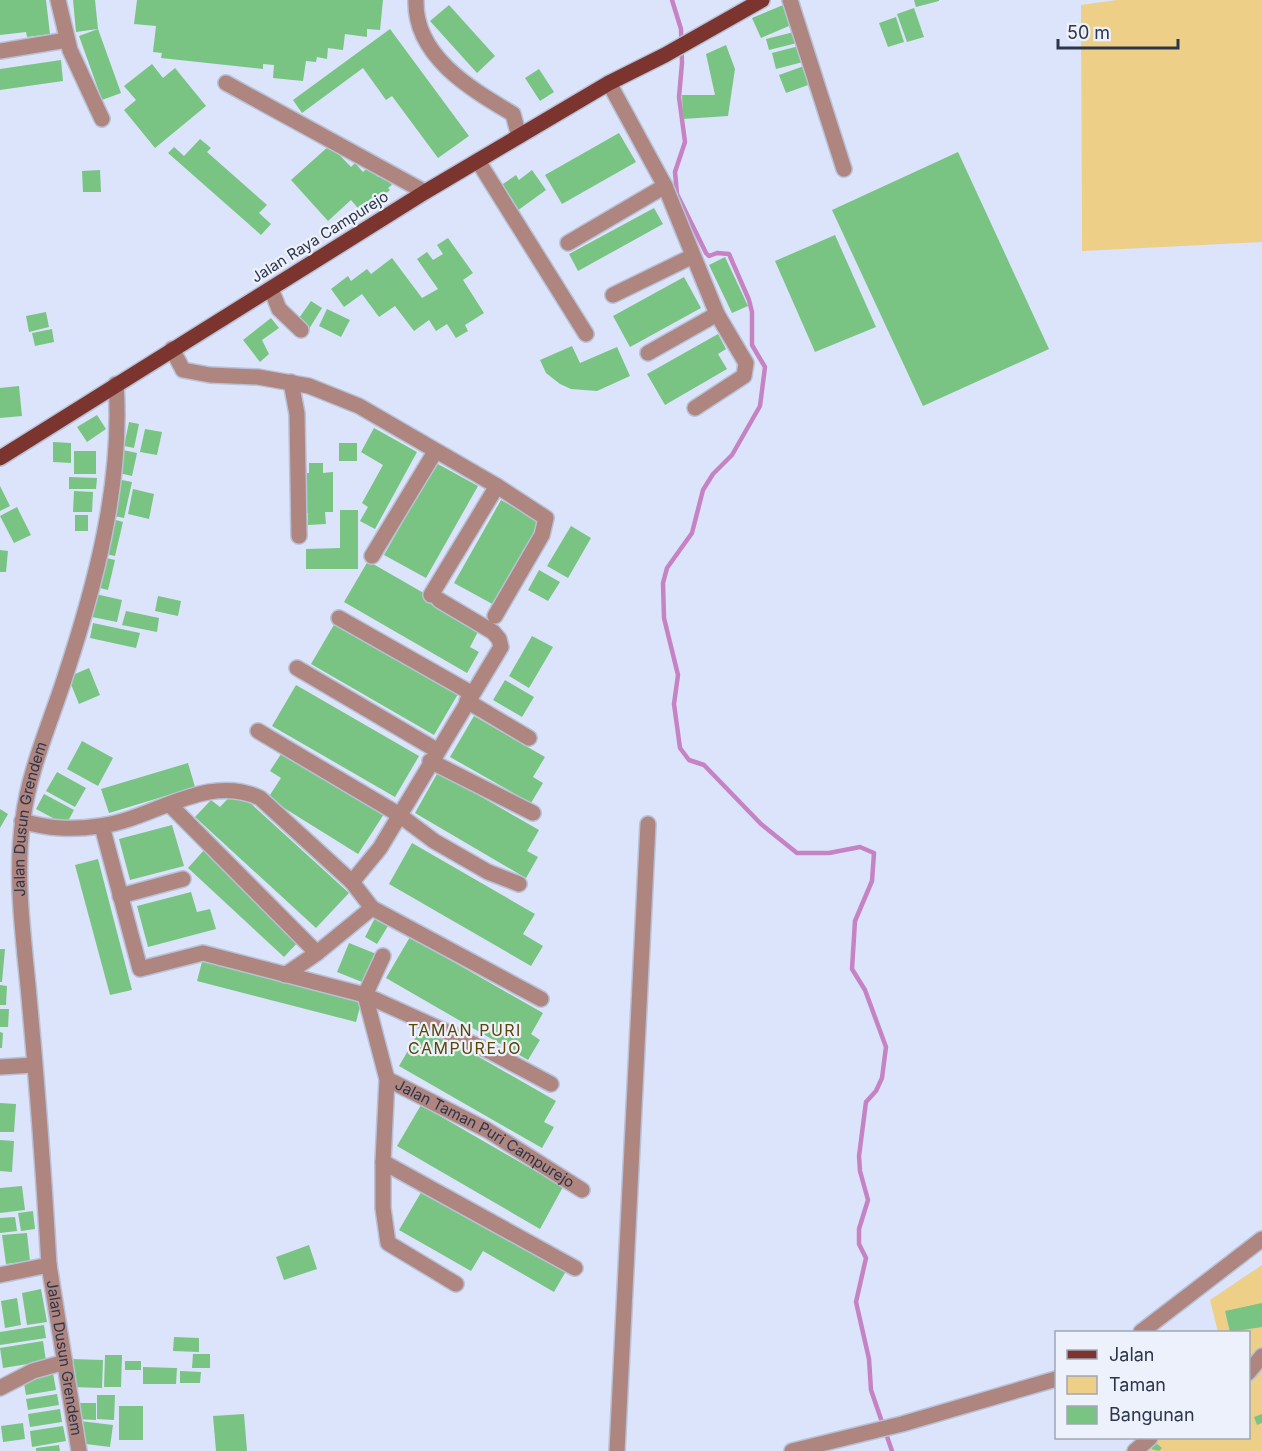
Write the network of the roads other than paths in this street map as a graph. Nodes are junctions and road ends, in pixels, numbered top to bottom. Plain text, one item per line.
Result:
1 (58, 0) edge
2 (416, 0) edge
3 (762, 0) edge
4 (790, 0) edge
5 (68, 40) junction
6 (0, 51) edge
7 (226, 82) dead end
8 (609, 83) junction
9 (102, 119) dead end
10 (519, 136) junction
11 (478, 160) junction
12 (844, 169) dead end
13 (665, 186) junction
14 (425, 192) junction
15 (568, 243) dead end
16 (692, 257) junction
17 (271, 289) junction
18 (613, 295) dead end
19 (717, 314) junction
20 (301, 330) dead end
21 (586, 334) dead end
22 (172, 348) junction
23 (648, 353) dead end
24 (291, 382) junction
25 (116, 384) junction
26 (695, 408) dead end
27 (435, 452) junction
28 (0, 458) edge
29 (497, 486) junction
30 (299, 536) dead end
31 (372, 556) dead end
32 (495, 616) dead end
33 (339, 618) dead end
34 (297, 668) dead end
35 (469, 697) junction
36 (258, 731) dead end
37 (529, 738) dead end
38 (434, 756) junction
39 (170, 805) junction
40 (533, 813) dead end
41 (398, 814) junction
42 (22, 821) junction
43 (648, 824) dead end
44 (102, 826) junction
45 (183, 879) dead end
46 (352, 882) junction
47 (519, 884) dead end
48 (120, 896) junction
49 (372, 908) junction
50 (317, 953) junction
51 (383, 956) dead end
52 (285, 975) junction
53 (365, 995) junction
54 (541, 999) dead end
55 (34, 1065) junction
56 (0, 1067) edge
57 (387, 1079) junction
58 (551, 1084) dead end
59 (383, 1162) junction
60 (582, 1190) dead end
61 (1262, 1239) edge
62 (49, 1265) junction
63 (575, 1268) dead end
64 (0, 1275) edge
65 (456, 1284) dead end
66 (1142, 1331) edge
67 (1262, 1356) edge
68 (64, 1362) junction
69 (1250, 1371) edge
70 (1055, 1379) edge
71 (0, 1388) edge
72 (1148, 1439) edge
73 (79, 1451) edge
74 (616, 1451) edge
75 (792, 1451) edge
76 (1135, 1451) edge

1 - 5 street
2 - 10 street
3 - 8 main road, Jalan Raya Campurejo
4 - 12 street
5 - 6 street
5 - 9 street
7 - 14 street
8 - 10 main road, Jalan Raya Campurejo
8 - 13 street
10 - 11 main road, Jalan Raya Campurejo
11 - 14 main road, Jalan Raya Campurejo
11 - 21 street
13 - 15 street
13 - 16 street
14 - 17 main road, Jalan Raya Campurejo
16 - 18 street
16 - 19 street
17 - 20 street
17 - 22 main road, Jalan Raya Campurejo
19 - 23 street
19 - 26 street
22 - 24 street
22 - 25 main road, Jalan Raya Campurejo
24 - 27 street
24 - 30 street
25 - 28 main road, Jalan Raya Campurejo
25 - 42 street, Jalan Dusun Grendem
27 - 29 street
27 - 31 street
29 - 32 street
29 - 35 street
33 - 35 street
34 - 38 street
35 - 37 street
35 - 38 street
36 - 41 street
38 - 40 street
38 - 41 street
39 - 44 street
39 - 46 street
39 - 50 street
41 - 46 street
41 - 47 street
42 - 44 street
42 - 55 street, Jalan Dusun Grendem
43 - 74 street
44 - 48 street
45 - 48 street
46 - 49 street
48 - 52 street
49 - 50 street
49 - 54 street
50 - 52 street
51 - 53 street
52 - 53 street
53 - 57 street, Jalan Taman Puri Campurejo
53 - 58 street
55 - 56 street
55 - 62 street, Jalan Dusun Grendem
57 - 59 street, Jalan Taman Puri Campurejo
57 - 60 street, Jalan Taman Puri Campurejo
59 - 63 street
59 - 65 street, Jalan Taman Puri Campurejo
61 - 66 street
62 - 64 street, Jalan Dusun Grendem
62 - 68 street, Jalan Dusun Grendem
67 - 69 street
68 - 71 street
68 - 73 street, Jalan Dusun Grendem
70 - 75 street
72 - 76 street

